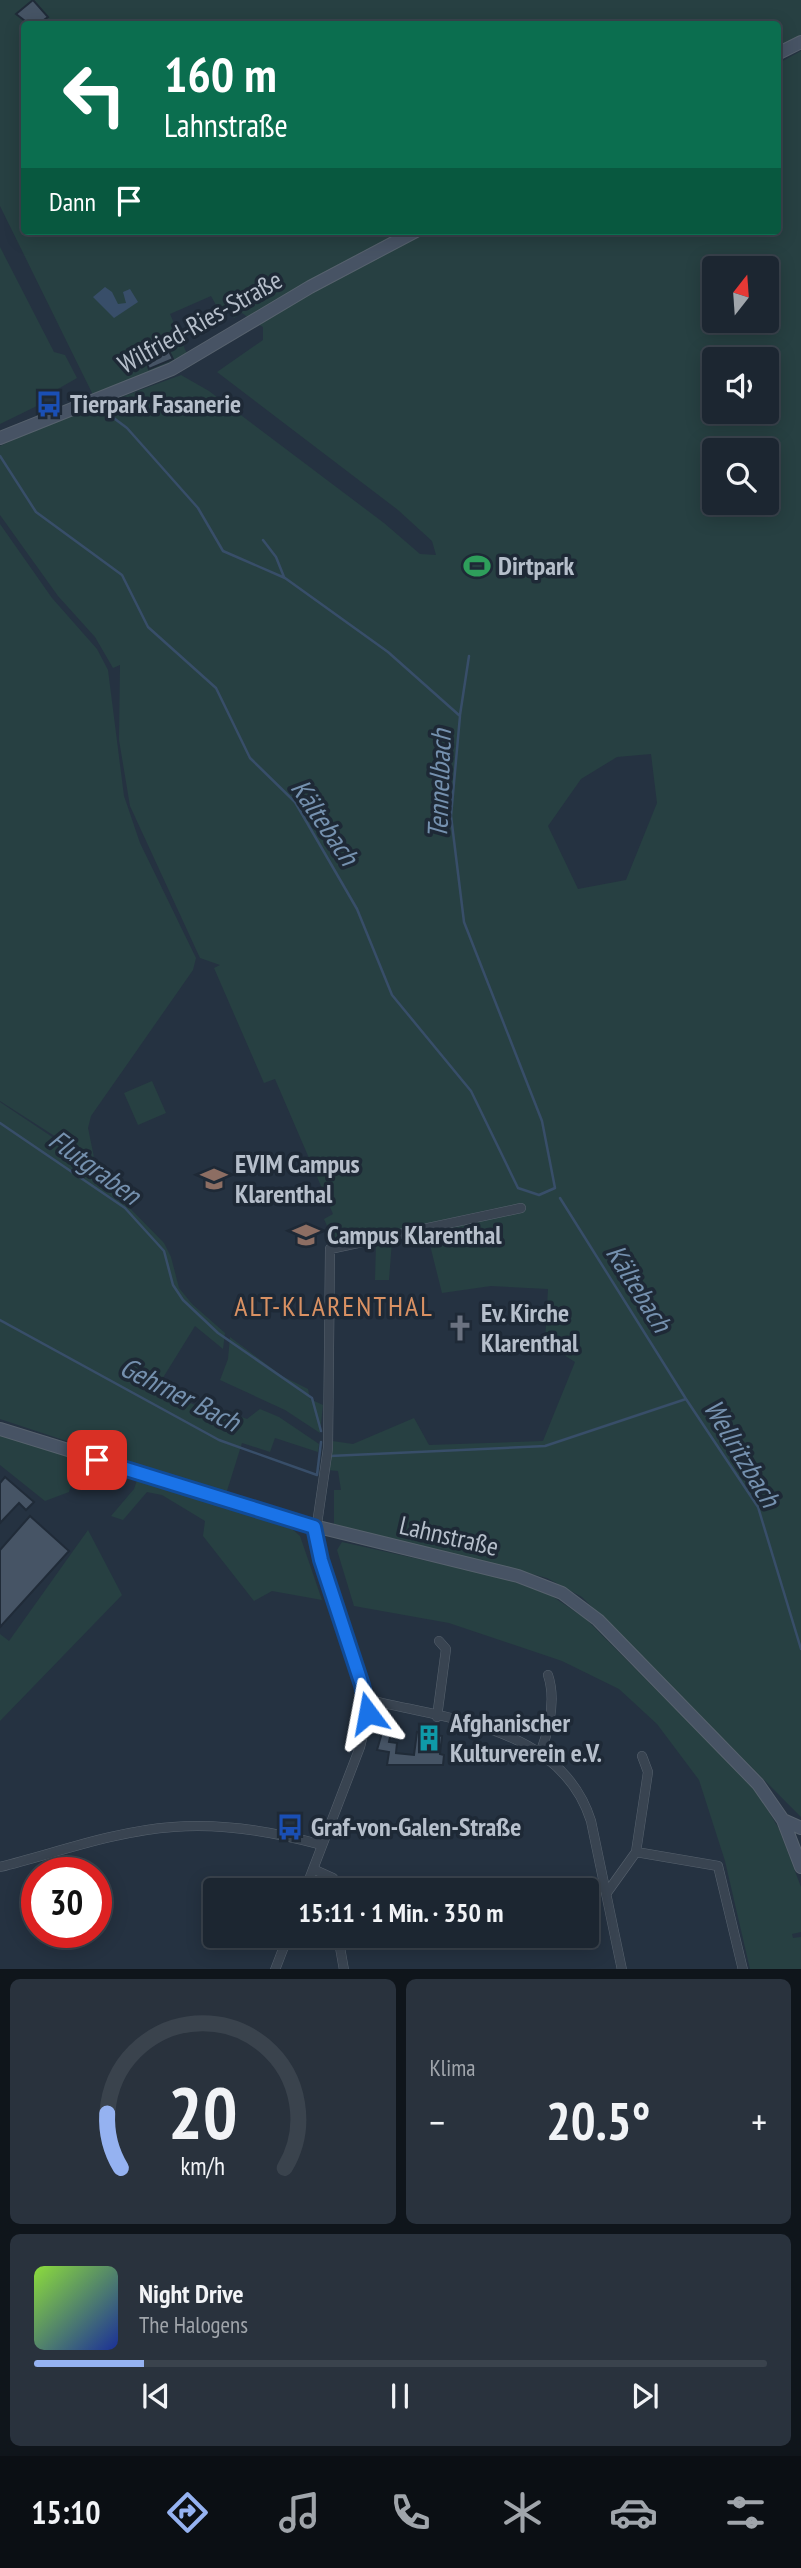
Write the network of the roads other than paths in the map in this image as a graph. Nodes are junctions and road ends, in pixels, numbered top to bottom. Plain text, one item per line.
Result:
1 (801, 42) edge
2 (781, 52) edge
3 (408, 235) edge
4 (0, 438) edge
5 (521, 1208) dead end
6 (0, 1429) edge
7 (314, 1527) junction
8 (439, 1641) dead end
9 (548, 1675) dead end
10 (366, 1699) junction
11 (437, 1717) junction
12 (541, 1751) junction
13 (642, 1756) dead end
14 (783, 1820) junction
15 (801, 1828) edge
16 (322, 1844) junction
17 (636, 1852) junction
18 (0, 1867) edge
19 (801, 1867) edge
20 (313, 1869) junction
21 (310, 1878) edge
22 (333, 1878) edge
23 (606, 1894) junction
24 (283, 1948) edge
25 (340, 1948) edge
26 (275, 1969) edge
27 (344, 1969) edge
28 (622, 1969) edge
29 (743, 1969) edge

1 - 2 main road
3 - 4 main road, Wilfried-Ries-Straße
5 - 7 street
6 - 7 main road, Lahnstraße
7 - 10 street
7 - 14 main road, Lahnstraße
8 - 11 street
9 - 12 street
10 - 11 street
10 - 16 street
11 - 12 street
12 - 23 street
13 - 17 street
14 - 15 main road
14 - 19 main road, Lahnstraße
16 - 18 street
16 - 20 street
17 - 23 street
17 - 29 street
20 - 21 street
20 - 22 street
23 - 28 street
24 - 26 street
25 - 27 street

